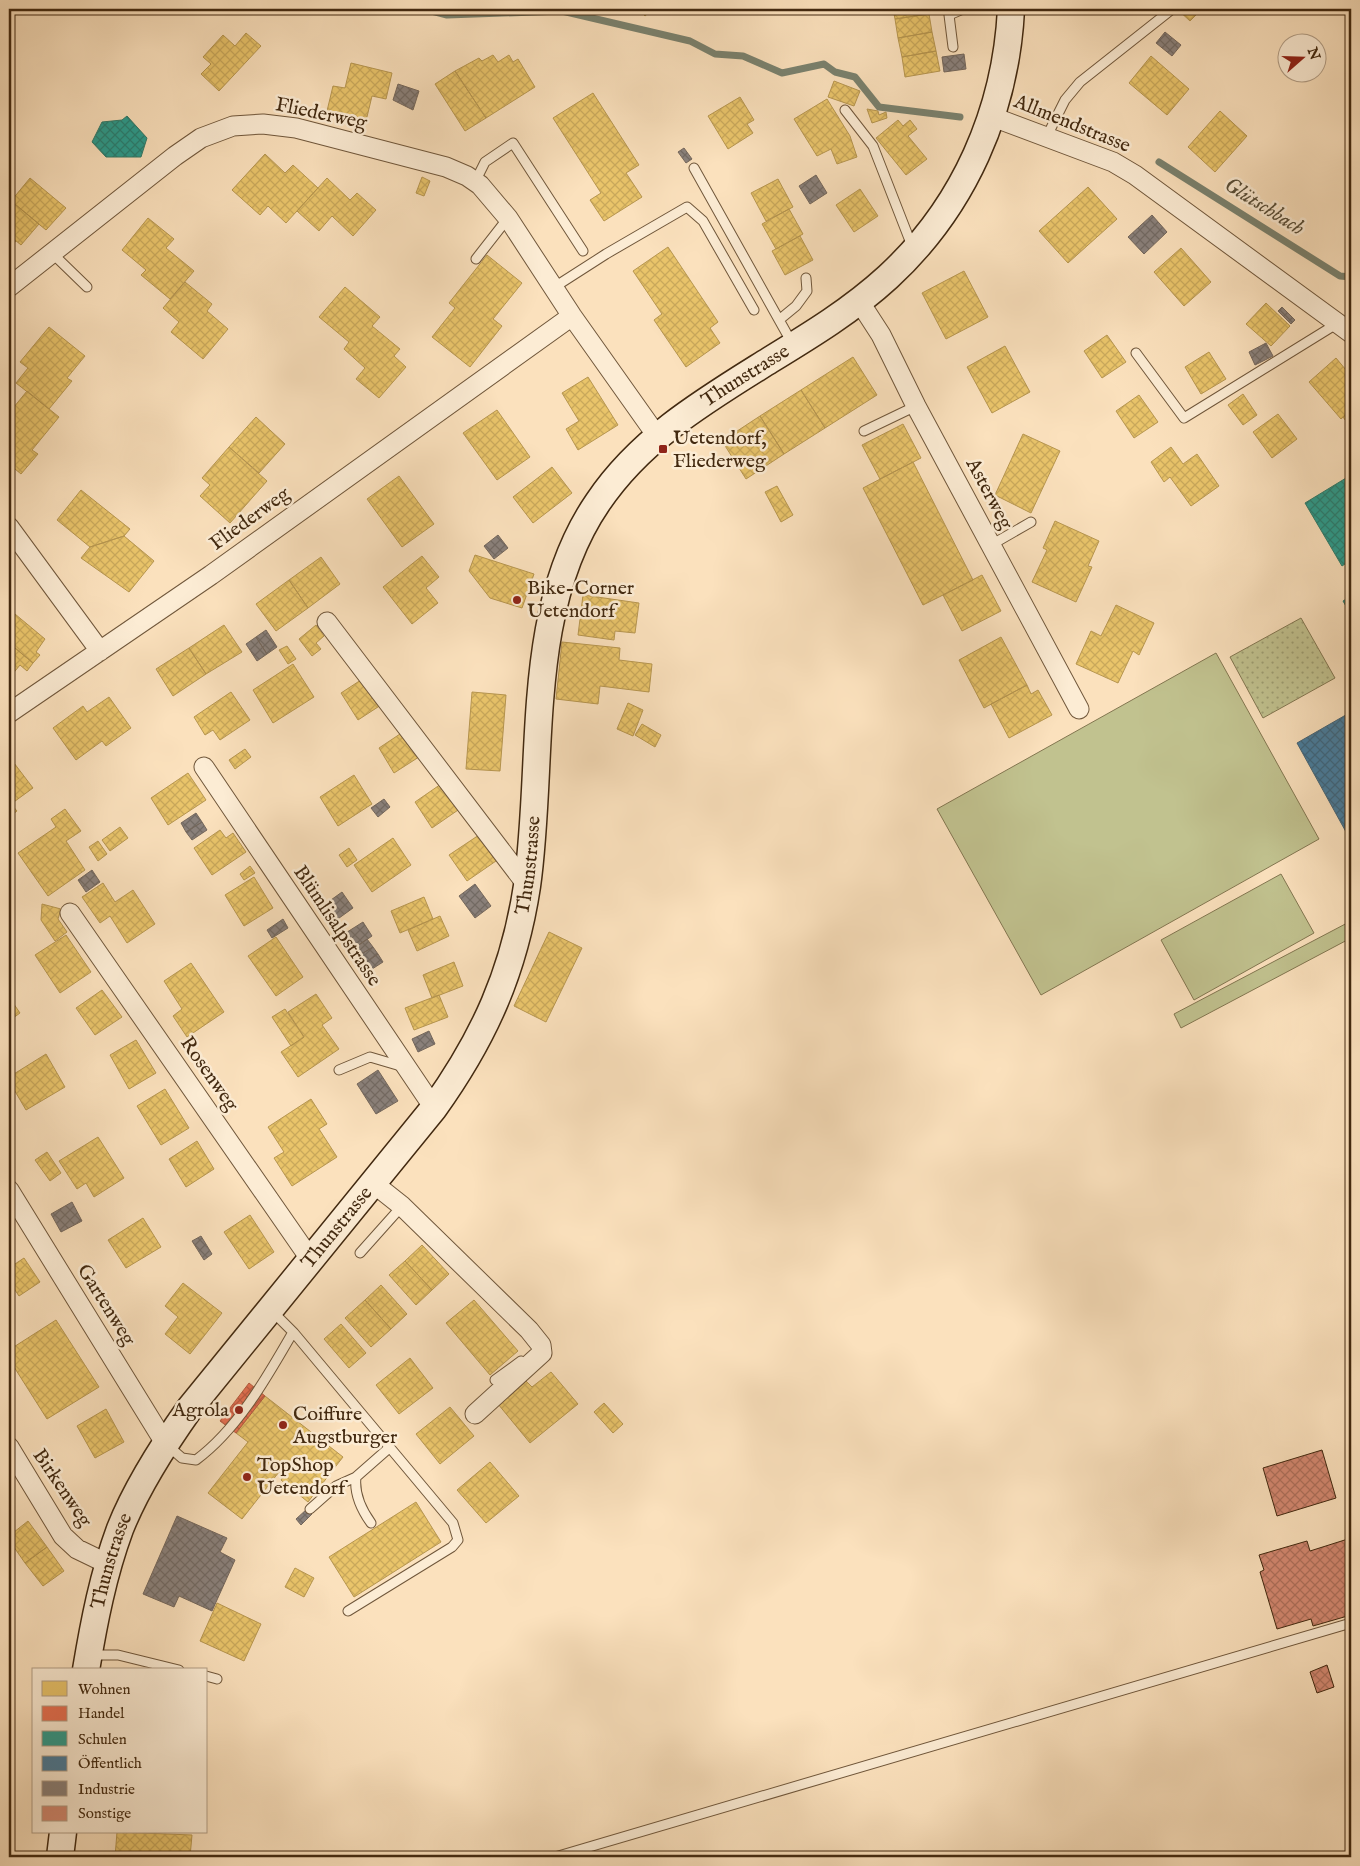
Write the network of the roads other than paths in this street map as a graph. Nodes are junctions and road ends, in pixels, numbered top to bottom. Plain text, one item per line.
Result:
1 (963, 9) edge
2 (1011, 9) edge
3 (1171, 10) dead end
4 (953, 47) dead end
5 (845, 110) dead end
6 (993, 117) junction
7 (1046, 138) junction
8 (694, 168) dead end
9 (475, 182) junction
10 (508, 218) junction
11 (914, 250) junction
12 (583, 251) dead end
13 (52, 253) junction
14 (476, 258) dead end
15 (806, 278) dead end
16 (87, 287) dead end
17 (9, 288) edge
18 (553, 288) junction
19 (859, 301) junction
20 (754, 310) dead end
21 (572, 316) junction
22 (779, 320) junction
23 (1345, 328) edge
24 (794, 346) junction
25 (1136, 353) dead end
26 (916, 406) junction
27 (864, 431) dead end
28 (657, 436) junction
29 (1032, 522) dead end
30 (9, 527) edge
31 (991, 545) junction
32 (328, 622) dead end
33 (100, 651) junction
34 (1079, 709) dead end
35 (9, 713) edge
36 (204, 767) dead end
37 (527, 885) junction
38 (70, 913) dead end
39 (404, 1067) junction
40 (339, 1070) dead end
41 (434, 1108) junction
42 (373, 1183) junction
43 (9, 1190) edge
44 (402, 1206) junction
45 (360, 1253) dead end
46 (311, 1260) junction
47 (270, 1309) junction
48 (293, 1332) junction
49 (541, 1345) junction
50 (495, 1380) dead end
51 (474, 1414) dead end
52 (165, 1443) junction
53 (9, 1447) edge
54 (389, 1448) junction
55 (356, 1477) junction
56 (310, 1509) dead end
57 (371, 1523) dead end
58 (108, 1564) junction
59 (348, 1612) dead end
60 (1351, 1623) edge
61 (87, 1662) edge
62 (171, 1668) edge
63 (208, 1677) edge
64 (217, 1679) dead end
65 (64, 1834) edge
66 (60, 1857) edge
67 (555, 1857) edge

1 - 4 lane
2 - 6 main road, Thunstrasse
3 - 7 lane
5 - 11 lane
6 - 7 street, Allmendstrasse
6 - 11 main road, Thunstrasse
7 - 23 street, Allmendstrasse
8 - 22 lane
9 - 10 street, Fliederweg
9 - 12 lane
9 - 13 street, Fliederweg
10 - 14 lane
10 - 18 street, Fliederweg
11 - 19 main road, Thunstrasse
13 - 16 lane
13 - 17 street, Fliederweg
15 - 22 lane
18 - 20 lane
18 - 21 street, Fliederweg
19 - 24 main road, Thunstrasse
19 - 26 street, Asterweg
21 - 28 street, Fliederweg
21 - 33 street, Fliederweg
22 - 24 lane
23 - 25 lane
24 - 28 main road, Thunstrasse
26 - 27 lane
26 - 31 street, Asterweg
28 - 37 main road, Thunstrasse
29 - 31 lane
30 - 33 street
31 - 34 street, Asterweg
32 - 37 street
33 - 35 street, Fliederweg
36 - 39 street, Blümlisalpstrasse
37 - 41 main road, Thunstrasse
38 - 46 street, Rosenweg
39 - 40 lane
39 - 41 street, Blümlisalpstrasse
41 - 42 main road, Thunstrasse
42 - 44 street
42 - 46 main road, Thunstrasse
43 - 52 street, Gartenweg
44 - 45 lane
44 - 49 street
46 - 47 main road, Thunstrasse
47 - 48 lane
47 - 52 main road, Thunstrasse
48 - 52 lane
48 - 54 lane
49 - 50 lane
49 - 51 street
52 - 58 main road, Thunstrasse
53 - 58 street, Birkenweg
54 - 55 lane
54 - 59 lane
55 - 56 lane
55 - 57 lane
58 - 61 main road, Thunstrasse
60 - 67 lane
61 - 62 lane
63 - 64 lane
65 - 66 main road

